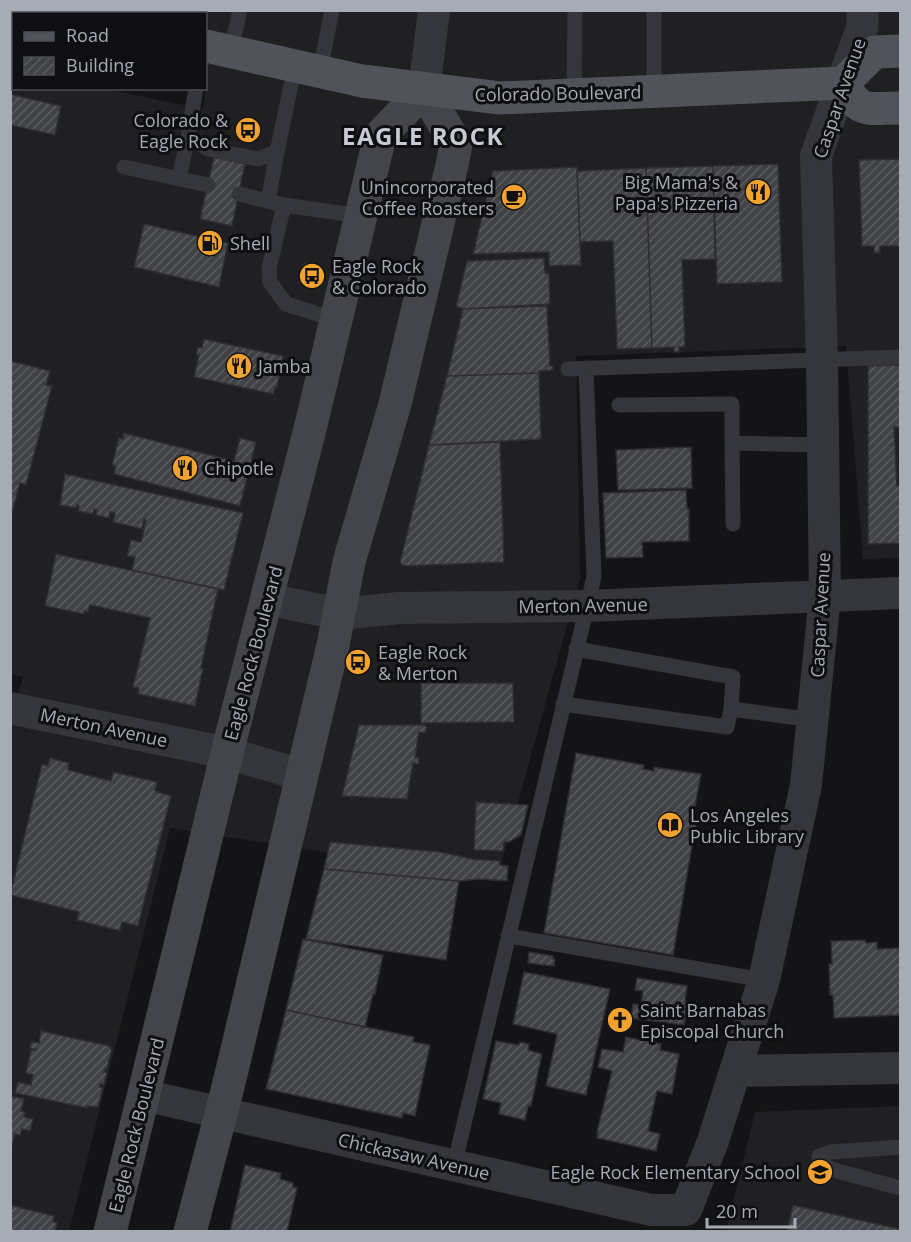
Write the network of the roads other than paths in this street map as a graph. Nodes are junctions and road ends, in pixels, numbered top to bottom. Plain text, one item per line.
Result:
1 (240, 10) edge
2 (332, 10) edge
3 (434, 10) edge
4 (575, 10) edge
5 (654, 10) edge
6 (863, 10) edge
7 (218, 49) edge
8 (900, 51) edge
9 (308, 69) junction
10 (843, 83) junction
11 (196, 90) edge
12 (424, 90) junction
13 (654, 92) junction
14 (574, 94) junction
15 (900, 108) edge
16 (188, 137) junction
17 (277, 152) junction
18 (124, 167) dead end
19 (179, 179) junction
20 (208, 185) dead end
21 (239, 194) dead end
22 (268, 201) junction
23 (284, 205) junction
24 (361, 216) junction
25 (336, 320) junction
26 (900, 357) edge
27 (822, 360) junction
28 (586, 368) junction
29 (568, 369) dead end
30 (619, 405) dead end
31 (732, 443) junction
32 (823, 445) junction
33 (733, 524) dead end
34 (900, 593) edge
35 (825, 596) junction
36 (267, 600) junction
37 (586, 606) junction
38 (339, 614) junction
39 (576, 649) junction
40 (563, 704) junction
41 (10, 708) edge
42 (731, 709) junction
43 (813, 720) junction
44 (227, 753) junction
45 (302, 775) junction
46 (508, 936) junction
47 (764, 980) junction
48 (900, 1068) edge
49 (736, 1071) junction
50 (143, 1095) junction
51 (221, 1113) junction
52 (900, 1147) edge
53 (454, 1166) junction
54 (900, 1188) edge
55 (686, 1210) joint
56 (110, 1232) edge
57 (190, 1232) edge

1 - 7 lane
2 - 9 lane
3 - 12 street
4 - 14 lane
5 - 13 lane
6 - 10 street, Caspar Avenue
7 - 9 main road, Colorado Boulevard
8 - 10 main road
9 - 12 main road, Colorado Boulevard
9 - 17 lane
10 - 13 main road, Colorado Boulevard
10 - 15 main road
10 - 27 street, Caspar Avenue
11 - 16 lane
12 - 14 main road, Colorado Boulevard
12 - 24 main road, Eagle Rock Boulevard
12 - 38 main road
13 - 14 main road, Colorado Boulevard
16 - 17 lane
16 - 19 lane
17 - 22 lane
18 - 19 lane
19 - 20 lane
21 - 22 lane
22 - 23 lane
23 - 24 lane
23 - 25 lane
24 - 25 main road, Eagle Rock Boulevard
25 - 36 main road, Eagle Rock Boulevard
26 - 27 lane
27 - 28 lane
27 - 32 street, Caspar Avenue
28 - 29 lane
28 - 37 lane
30 - 31 lane
31 - 32 lane
31 - 33 lane
32 - 35 street, Caspar Avenue
34 - 35 street, Merton Avenue
35 - 37 street, Merton Avenue
35 - 43 street, Caspar Avenue
36 - 38 street, Merton Avenue
36 - 44 main road, Eagle Rock Boulevard
37 - 38 street, Merton Avenue
37 - 39 lane
38 - 45 main road
39 - 40 lane
39 - 42 lane
40 - 42 lane
40 - 46 lane
41 - 44 street, Merton Avenue
42 - 43 lane
43 - 47 street, Caspar Avenue
44 - 45 street, Merton Avenue
44 - 50 main road, Eagle Rock Boulevard
45 - 51 main road
46 - 47 lane
46 - 53 lane
47 - 49 street, Caspar Avenue
48 - 49 street
49 - 55 street, Caspar Avenue
50 - 51 street, Chickasaw Avenue
50 - 56 main road, Eagle Rock Boulevard
51 - 53 street, Chickasaw Avenue
51 - 57 main road
52 - 54 lane
53 - 55 street, Chickasaw Avenue

